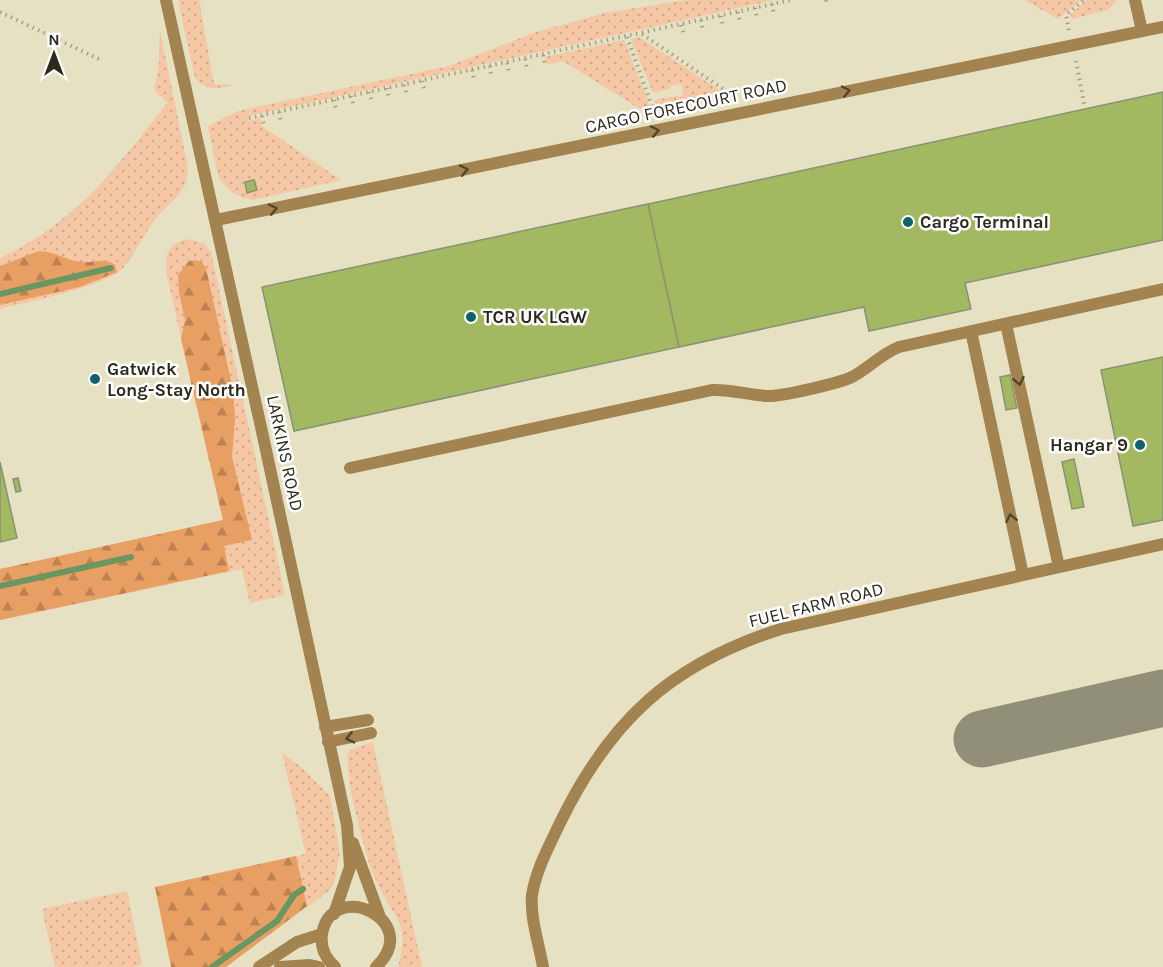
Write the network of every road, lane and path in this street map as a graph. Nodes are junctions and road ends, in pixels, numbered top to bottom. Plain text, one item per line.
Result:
1 (166, 0) edge
2 (791, 0) edge
3 (1135, 0) edge
4 (772, 4) junction
5 (755, 8) junction
6 (0, 12) edge
7 (738, 12) junction
8 (774, 15) dead end
9 (721, 16) junction
10 (757, 19) dead end
11 (701, 20) junction
12 (740, 23) dead end
13 (681, 25) junction
14 (723, 26) dead end
15 (1163, 27) edge
16 (703, 31) dead end
17 (1142, 31) junction
18 (642, 33) junction
19 (684, 35) dead end
20 (627, 37) junction
21 (543, 55) junction
22 (525, 59) junction
23 (101, 60) dead end
24 (507, 63) junction
25 (545, 65) dead end
26 (490, 66) junction
27 (527, 69) dead end
28 (472, 70) junction
29 (509, 73) dead end
30 (491, 76) dead end
31 (474, 80) dead end
32 (422, 81) junction
33 (404, 85) junction
34 (387, 88) junction
35 (425, 91) dead end
36 (369, 92) junction
37 (407, 95) dead end
38 (351, 96) junction
39 (389, 99) dead end
40 (334, 100) junction
41 (372, 102) dead end
42 (354, 106) dead end
43 (336, 110) dead end
44 (279, 112) junction
45 (744, 112) junction
46 (262, 116) junction
47 (249, 118) dead end
48 (281, 122) dead end
49 (264, 126) dead end
50 (659, 130) junction
51 (216, 220) junction
52 (1163, 289) edge
53 (1006, 324) junction
54 (970, 331) junction
55 (350, 468) dead end
56 (1163, 544) edge
57 (1059, 567) junction
58 (1023, 575) junction
59 (368, 720) dead end
60 (325, 727) junction
61 (371, 733) dead end
62 (328, 742) junction
63 (347, 825) junction
64 (334, 914) junction
65 (381, 918) junction
66 (322, 934) junction
67 (378, 966) edge
68 (259, 967) edge
69 (280, 967) edge
70 (319, 967) edge
71 (335, 967) edge
72 (543, 967) edge

1 - 51 lane, LARKINS ROAD
2 - 4 path
3 - 17 lane
4 - 5 path
4 - 8 path
5 - 7 path
5 - 10 path
6 - 23 path
7 - 9 path
7 - 12 path
9 - 11 path
9 - 14 path
11 - 13 path
11 - 16 path
13 - 18 path
13 - 19 path
15 - 17 lane, CARGO FORECOURT ROAD
45 -> 17 lane, CARGO FORECOURT ROAD
18 - 20 path
18 - 45 path
20 - 21 path
20 - 50 path
21 - 22 path
21 - 25 path
22 - 24 path
22 - 27 path
24 - 26 path
24 - 29 path
26 - 28 path
26 - 30 path
28 - 31 path
28 - 32 path
32 - 33 path
32 - 35 path
33 - 34 path
33 - 37 path
34 - 36 path
34 - 39 path
36 - 38 path
36 - 41 path
38 - 40 path
38 - 42 path
40 - 43 path
40 - 44 path
44 - 46 path
44 - 48 path
45 - 50 lane, CARGO FORECOURT ROAD
46 - 47 path
46 - 49 path
51 -> 50 lane, CARGO FORECOURT ROAD
51 - 60 lane, LARKINS ROAD
52 - 53 lane
53 - 54 lane
53 -> 57 lane
54 - 55 lane
58 -> 54 lane
56 - 57 lane, FUEL FARM ROAD
57 - 58 lane, FUEL FARM ROAD
58 - 72 lane, FUEL FARM ROAD
59 - 60 lane
60 - 62 lane, LARKINS ROAD
61 -> 62 lane
62 - 63 lane, LARKINS ROAD
63 - 64 lane, LARKINS ROAD
63 - 65 lane
64 - 65 lane
64 - 66 lane, LARKINS ROAD
65 - 67 lane
66 - 68 lane
66 - 71 lane
69 - 70 lane

